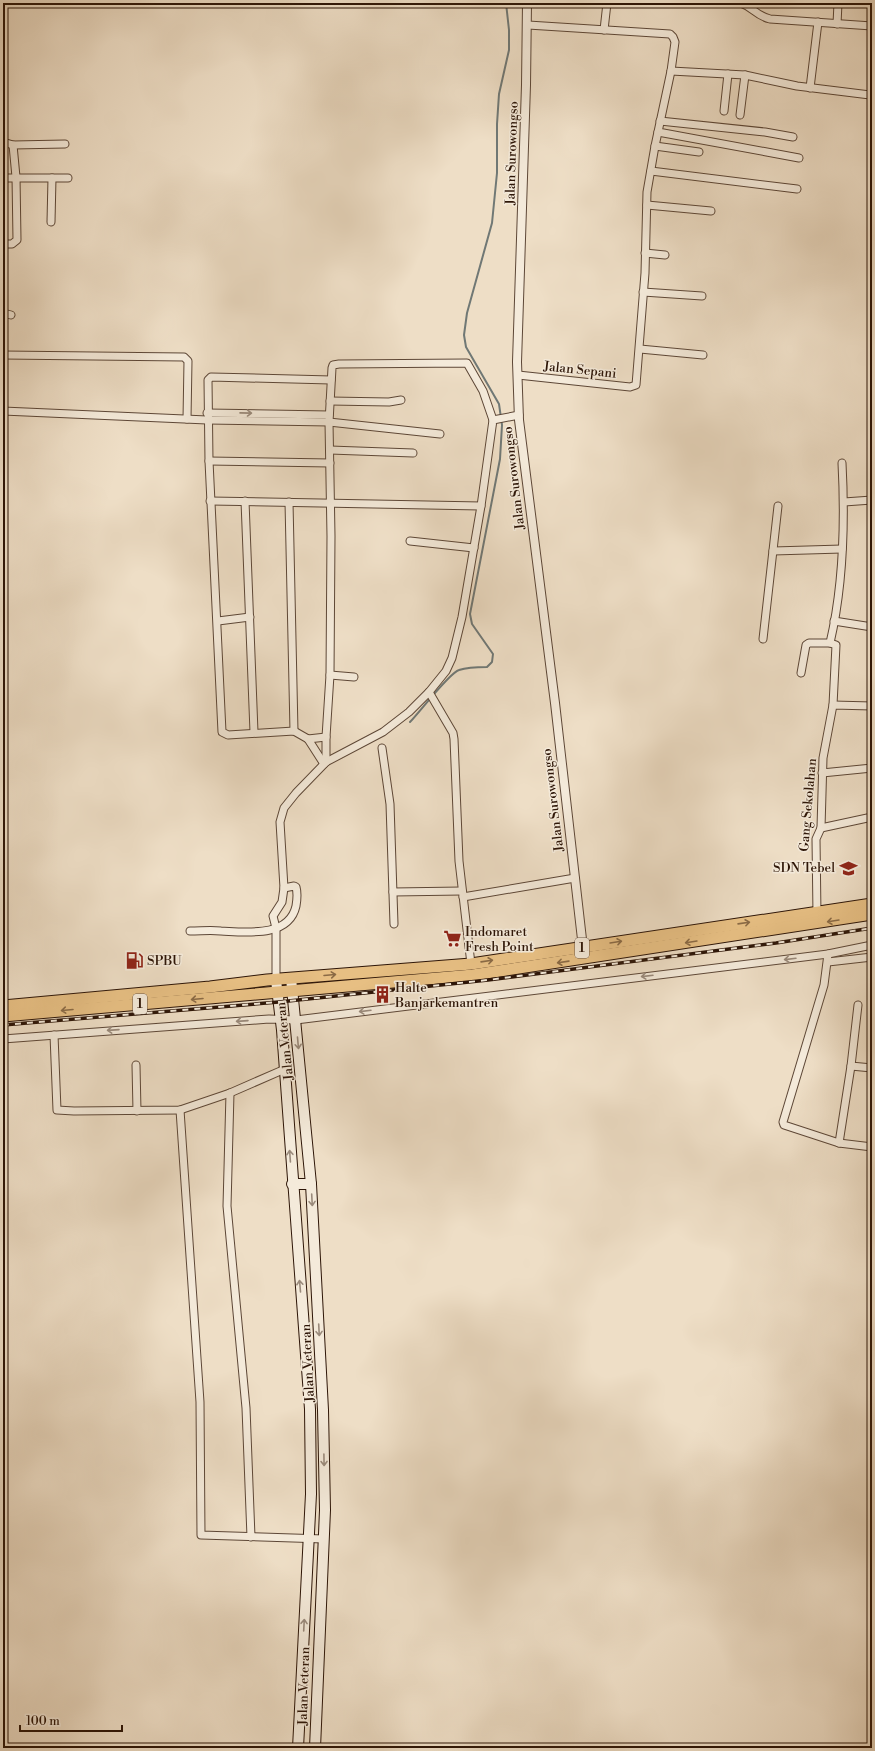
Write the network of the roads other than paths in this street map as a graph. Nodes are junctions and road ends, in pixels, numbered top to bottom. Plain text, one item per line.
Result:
1 (527, 3) edge
2 (607, 3) edge
3 (741, 3) edge
4 (838, 3) edge
5 (818, 22) junction
6 (837, 24) junction
7 (528, 25) junction
8 (872, 26) edge
9 (604, 30) junction
10 (671, 71) junction
11 (728, 74) junction
12 (745, 75) junction
13 (810, 88) junction
14 (870, 95) dead end
15 (724, 111) dead end
16 (740, 115) dead end
17 (660, 121) junction
18 (658, 132) junction
19 (793, 137) dead end
20 (3, 142) edge
21 (65, 144) dead end
22 (14, 145) junction
23 (655, 146) junction
24 (699, 152) dead end
25 (799, 158) dead end
26 (651, 171) junction
27 (3, 178) edge
28 (16, 178) junction
29 (52, 178) junction
30 (68, 178) dead end
31 (797, 190) dead end
32 (647, 205) junction
33 (711, 211) dead end
34 (51, 222) dead end
35 (3, 244) edge
36 (645, 253) junction
37 (665, 255) dead end
38 (643, 292) junction
39 (702, 296) dead end
40 (3, 313) edge
41 (11, 315) dead end
42 (640, 350) junction
43 (3, 355) edge
44 (703, 355) dead end
45 (518, 375) junction
46 (331, 380) junction
47 (401, 400) dead end
48 (330, 402) junction
49 (3, 411) edge
50 (519, 415) junction
51 (207, 416) junction
52 (329, 418) junction
53 (499, 418) junction
54 (187, 419) junction
55 (440, 434) dead end
56 (330, 450) junction
57 (413, 453) dead end
58 (209, 461) junction
59 (330, 463) junction
60 (842, 463) dead end
61 (210, 500) junction
62 (872, 500) edge
63 (245, 501) junction
64 (289, 502) junction
65 (844, 502) junction
66 (331, 503) junction
67 (481, 506) junction
68 (778, 506) dead end
69 (410, 541) dead end
70 (474, 548) junction
71 (842, 549) junction
72 (773, 552) junction
73 (250, 617) junction
74 (834, 620) junction
75 (218, 621) junction
76 (872, 627) edge
77 (763, 639) dead end
78 (830, 643) junction
79 (801, 673) dead end
80 (330, 675) junction
81 (354, 677) dead end
82 (430, 693) junction
83 (833, 705) junction
84 (872, 706) edge
85 (294, 731) junction
86 (254, 732) junction
87 (326, 737) junction
88 (308, 738) junction
89 (382, 748) dead end
90 (325, 763) junction
91 (872, 768) edge
92 (822, 773) junction
93 (872, 817) edge
94 (821, 828) junction
95 (575, 878) junction
96 (285, 888) junction
97 (393, 892) junction
98 (463, 894) junction
99 (872, 904) edge
100 (872, 914) edge
101 (817, 918) junction
102 (394, 924) dead end
103 (278, 925) junction
104 (190, 931) dead end
105 (872, 945) edge
106 (583, 948) junction
107 (872, 957) edge
108 (828, 958) junction
109 (471, 964) junction
110 (291, 978) junction
111 (276, 980) junction
112 (292, 990) junction
113 (277, 991) junction
114 (858, 1005) dead end
115 (3, 1006) edge
116 (3, 1016) edge
117 (281, 1020) junction
118 (296, 1020) junction
119 (54, 1035) junction
120 (3, 1039) edge
121 (136, 1065) dead end
122 (851, 1066) junction
123 (872, 1068) edge
124 (285, 1070) junction
125 (230, 1093) junction
126 (180, 1110) junction
127 (137, 1111) junction
128 (839, 1143) junction
129 (872, 1147) edge
130 (292, 1184) junction
131 (311, 1184) junction
132 (251, 1537) junction
133 (324, 1539) junction
134 (308, 1540) junction
135 (298, 1748) edge
136 (315, 1748) edge

1 - 7 street, Jalan Surowongso
2 - 9 street
3 - 5 street
4 - 6 street
5 - 6 street
5 - 13 street
6 - 8 street
7 - 9 street
7 - 45 street, Jalan Surowongso
9 - 10 street
10 - 11 street
10 - 17 street
11 - 12 street
11 - 15 street
12 - 13 street
12 - 16 street
13 - 14 street
17 - 18 street
17 - 19 street
18 - 23 street
18 - 25 street
20 - 22 street
21 - 22 street
22 - 28 street
23 - 24 street
23 - 26 street
26 - 31 street
26 - 32 street
27 - 28 street
28 - 29 street
28 - 35 street
29 - 30 street
29 - 34 street
32 - 33 street
32 - 36 street
36 - 37 street
36 - 38 street
38 - 39 street
38 - 42 street
40 - 41 street
42 - 44 street
42 - 45 street, Jalan Sepani
43 - 54 street
45 - 50 street, Jalan Surowongso
46 - 48 street
46 - 51 street
46 - 53 street
47 - 48 street
48 - 52 street
49 - 54 street
50 - 53 street
50 - 95 street, Jalan Surowongso
51 - 52 street
51 - 54 street
51 - 58 street
52 - 55 street
52 - 56 street
53 - 67 street
56 - 57 street
56 - 59 street
58 - 59 street
58 - 61 street
59 - 66 street
60 - 65 street
61 - 63 street
61 - 75 street
62 - 65 street
63 - 64 street
63 - 73 street
64 - 66 street
64 - 85 street
65 - 71 street
66 - 67 street
66 - 80 street
67 - 70 street
68 - 72 street
69 - 70 street
70 - 82 street
71 - 72 street
71 - 74 street
72 - 77 street
73 - 75 street
73 - 86 street
74 - 76 street
74 - 78 street
75 - 86 street
78 - 79 street
78 - 83 street, Gang Sekolahan
80 - 81 street
80 - 87 street
82 - 90 street
82 - 98 street
83 - 84 street
83 - 92 street, Gang Sekolahan
85 - 86 street
85 - 88 street
87 - 88 street
87 - 90 street
88 - 90 street
89 - 97 street
90 - 96 street
91 - 92 street
92 - 94 street, Gang Sekolahan
93 - 94 street
94 - 101 street, Gang Sekolahan
95 - 98 street
95 - 106 street, Jalan Surowongso
96 - 103 street
96 - 103 street
97 - 98 street
97 - 102 street
98 - 109 street
99 - 101 highway, 1
100 -> 101 highway, 1
106 -> 101 highway, 1
101 -> 112 highway, 1
103 - 104 street
103 - 111 street
105 - 108 street
109 -> 106 highway, 1
107 - 108 street
108 -> 118 street
108 - 128 street
110 -> 109 highway, 1
110 - 111 highway, 1
110 - 112 main road, Jalan Veteran
111 - 113 main road, Jalan Veteran
111 - 115 highway, 1
112 - 113 highway, 1
112 - 118 main road, Jalan Veteran
113 -> 116 highway, 1
113 - 117 main road, Jalan Veteran
114 - 122 street
117 - 118 street
117 -> 119 street
117 - 124 main road, Jalan Veteran
118 -> 131 main road, Jalan Veteran
119 - 120 street
119 - 127 street
121 - 127 street
122 - 123 street
122 - 128 street
124 - 125 street
130 -> 124 main road, Jalan Veteran
125 - 126 street
125 - 132 street
126 - 127 street
126 - 132 street
128 - 129 street
130 - 131 main road
134 -> 130 main road, Jalan Veteran
131 -> 133 main road, Jalan Veteran
132 - 134 street
133 - 134 street
133 - 136 main road, Jalan Veteran
135 -> 134 main road, Jalan Veteran

